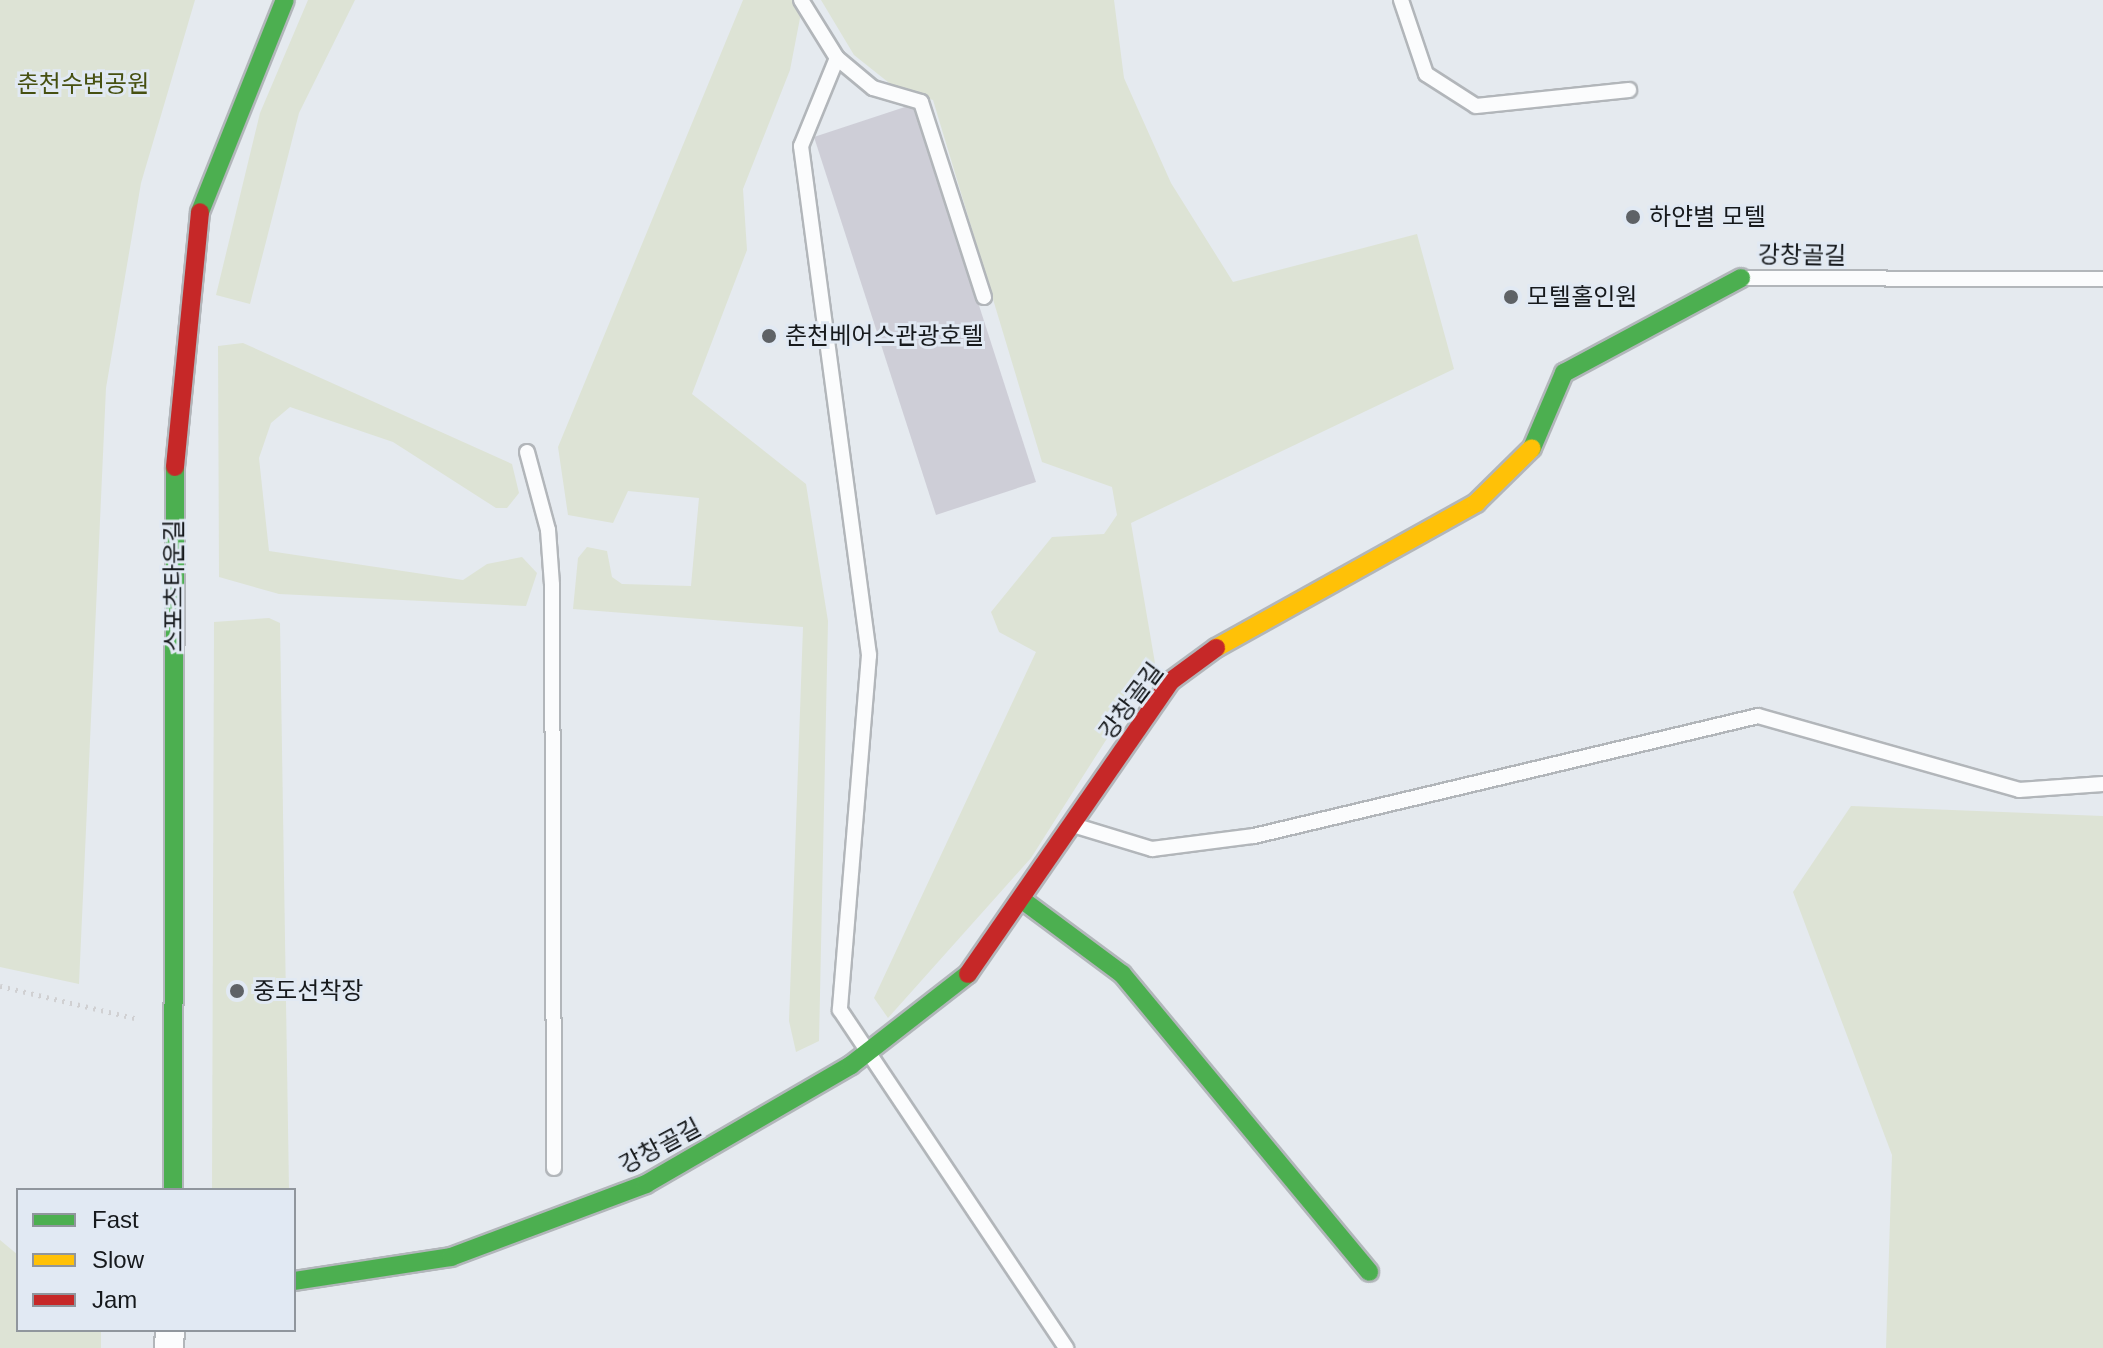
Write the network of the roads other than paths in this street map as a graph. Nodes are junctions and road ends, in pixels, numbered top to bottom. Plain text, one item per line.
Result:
1 (285, 0) edge
2 (801, 0) edge
3 (1401, 0) edge
4 (837, 58) junction
5 (1629, 90) dead end
6 (1741, 278) joint
7 (2103, 279) edge
8 (984, 297) dead end
9 (527, 452) dead end
10 (2103, 784) edge
11 (1072, 825) junction
12 (1021, 899) junction
13 (868, 1052) junction
14 (554, 1168) dead end
15 (173, 1188) edge
16 (1369, 1272) dead end
17 (296, 1281) edge
18 (1066, 1348) edge

1 - 15 street, 스포츠타운길
2 - 4 lane
3 - 5 lane
4 - 8 lane
4 - 13 lane
6 - 7 lane, 강창골길
6 - 11 street, 강창골길
9 - 14 lane
10 - 11 lane
11 - 12 street, 강창골길
12 - 13 street, 강창골길
12 - 16 street
13 - 17 street, 강창골길
13 - 18 lane

